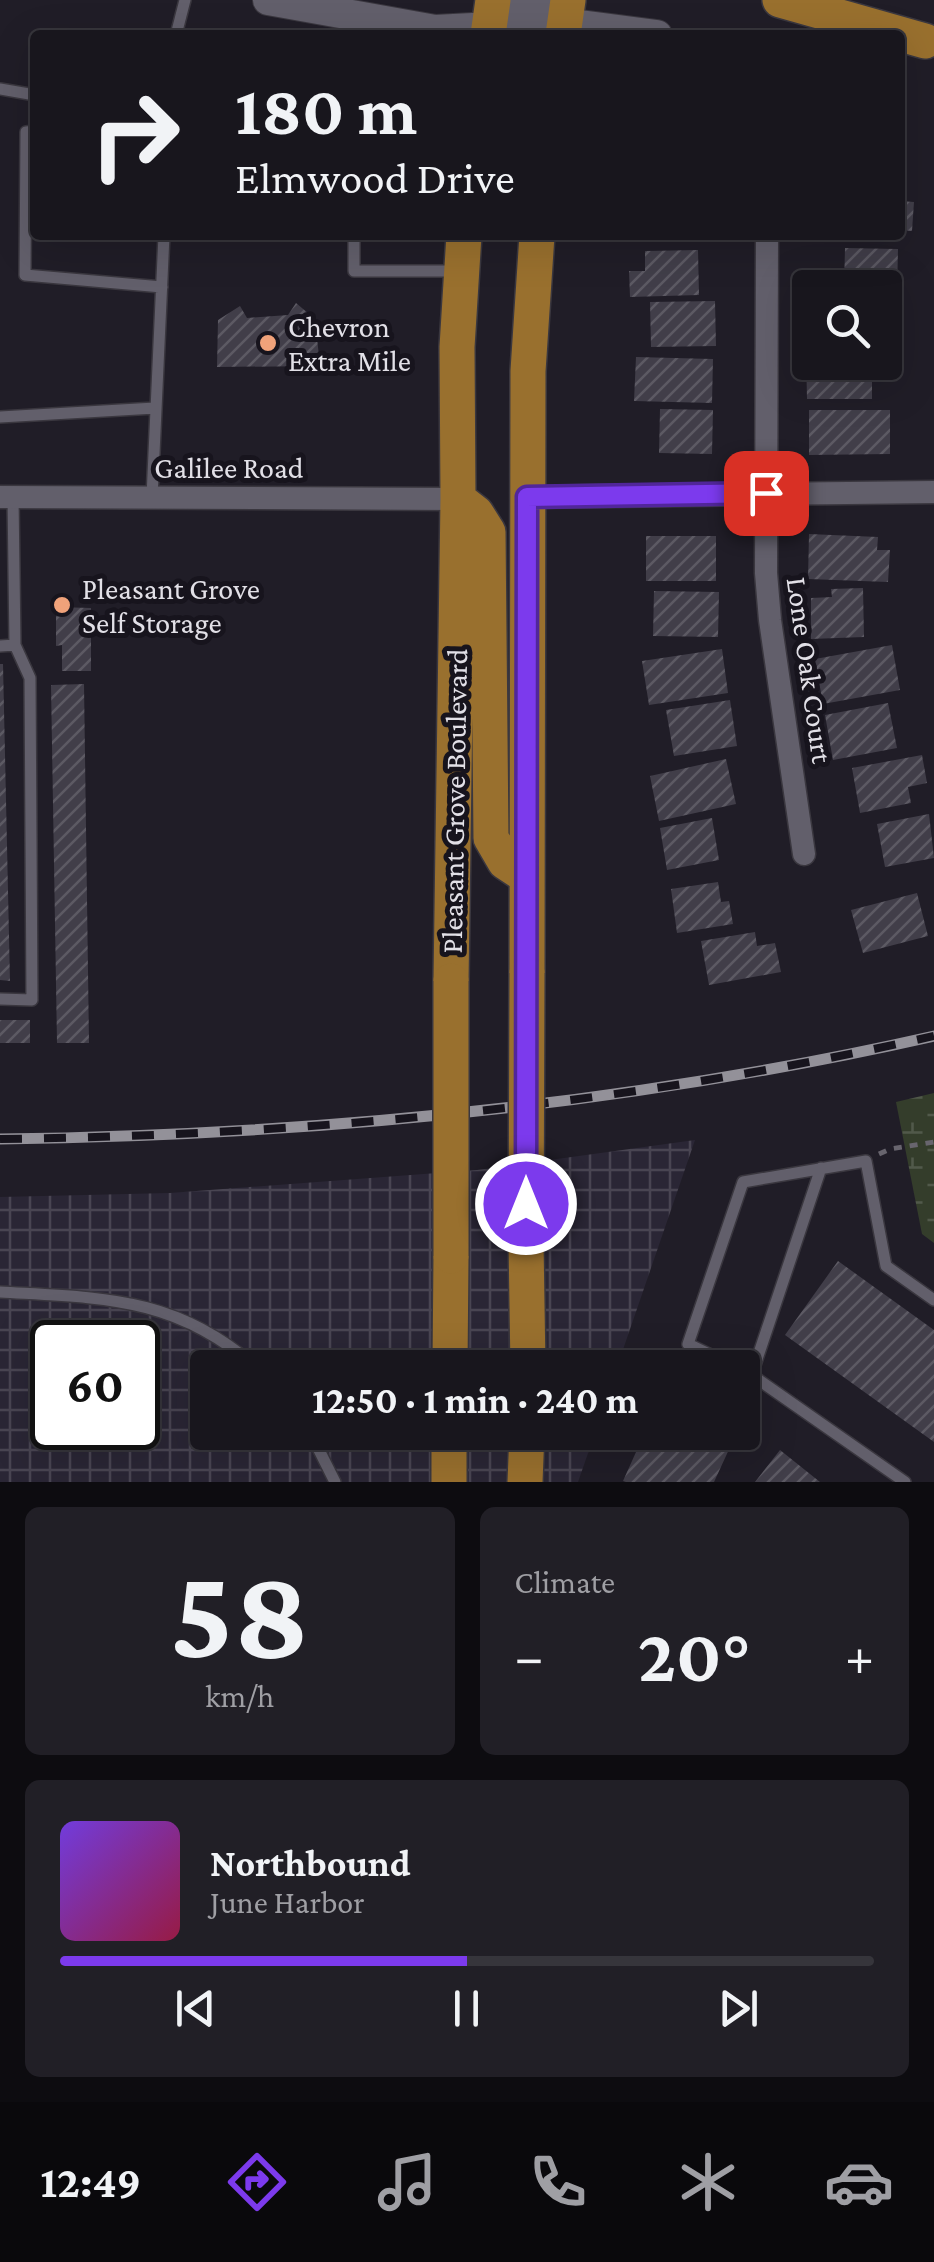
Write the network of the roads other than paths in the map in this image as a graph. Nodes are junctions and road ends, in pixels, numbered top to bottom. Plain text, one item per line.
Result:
1 (185, 0) edge
2 (268, 0) edge
3 (515, 0) edge
4 (780, 0) edge
5 (566, 19) edge
6 (490, 21) edge
7 (177, 30) edge
8 (629, 30) edge
9 (880, 30) edge
10 (0, 90) edge
11 (30, 95) edge
12 (30, 132) edge
13 (164, 240) edge
14 (354, 240) edge
15 (463, 240) edge
16 (538, 240) edge
17 (767, 240) edge
18 (460, 271) junction
19 (162, 287) junction
20 (154, 408) junction
21 (0, 417) edge
22 (934, 492) edge
23 (766, 493) junction
24 (152, 496) junction
25 (7, 497) edge
26 (527, 497) junction
27 (458, 498) junction
28 (0, 646) edge
29 (15, 646) junction
30 (804, 854) dead end
31 (526, 876) junction
32 (0, 999) edge
33 (821, 1168) junction
34 (0, 1292) edge
35 (934, 1300) edge
36 (237, 1350) edge
37 (450, 1350) edge
38 (528, 1350) edge
39 (701, 1350) edge
40 (752, 1350) edge
41 (760, 1381) edge
42 (319, 1450) edge
43 (449, 1450) edge
44 (526, 1450) edge
45 (335, 1482) edge
46 (449, 1482) edge
47 (526, 1482) edge
48 (905, 1482) edge

1 - 7 lane
2 - 6 main road
3 - 5 main road
4 - 9 main road
5 - 6 main road
5 - 8 main road
10 - 11 lane
12 - 19 lane
13 - 19 lane
14 - 18 lane
15 - 18 main road, Pleasant Grove Boulevard
16 - 26 main road
17 - 23 street, Lone Oak Court
18 - 27 main road, Pleasant Grove Boulevard
19 - 20 lane
20 - 21 lane
20 - 24 lane
22 - 23 street
23 - 26 street
23 - 30 street, Lone Oak Court
24 - 25 street, Galilee Road
24 - 27 street, Galilee Road
25 - 29 lane
26 - 31 main road
27 - 31 main road
27 - 37 main road, Pleasant Grove Boulevard, bridge
28 - 29 lane
29 - 32 lane
31 - 38 main road, bridge
33 - 35 lane
33 - 39 lane
33 - 40 lane
34 - 36 lane
41 - 48 lane
42 - 45 lane
43 - 46 main road
44 - 47 main road

